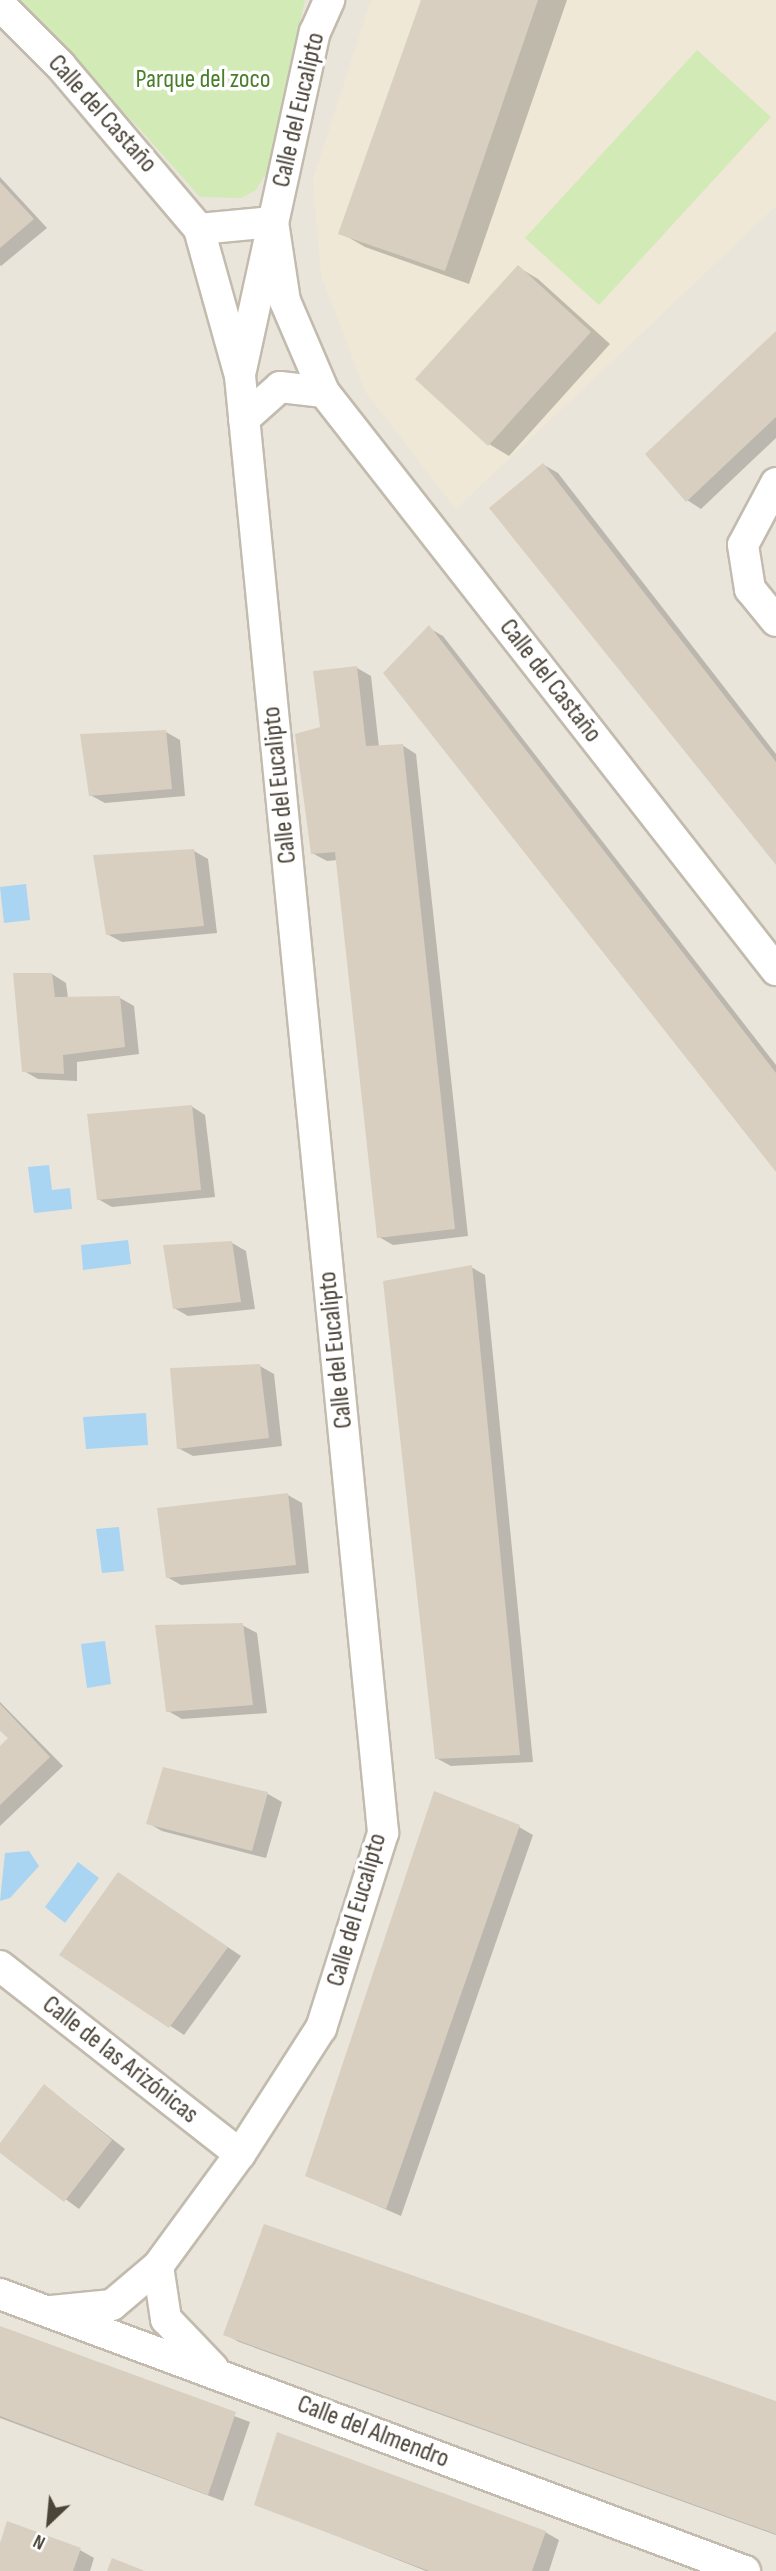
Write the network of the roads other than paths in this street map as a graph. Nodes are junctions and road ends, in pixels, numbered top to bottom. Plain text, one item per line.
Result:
1 (329, 0) edge
2 (0, 5) edge
3 (273, 222) junction
4 (199, 229) junction
5 (240, 376) junction
6 (324, 392) junction
7 (244, 419) junction
8 (776, 483) edge
9 (776, 621) edge
10 (776, 970) edge
11 (0, 1966) edge
12 (240, 2154) junction
13 (158, 2266) junction
14 (0, 2294) edge
15 (51, 2311) junction
16 (218, 2374) junction
17 (745, 2571) edge

1 - 3 street, Calle del Eucalipto
2 - 4 street, Calle del Castaño
3 - 4 street
3 - 5 street, Calle del Eucalipto
3 - 6 street, Calle del Castaño
4 - 5 street, Calle del Castaño
5 - 7 street, Calle del Eucalipto
6 - 7 street
6 - 10 street, Calle del Castaño
7 - 12 street, Calle del Eucalipto
8 - 9 street
11 - 12 street, Calle de las Arizónicas
12 - 13 street, Calle del Eucalipto
13 - 15 street, Calle del Eucalipto
13 - 16 street
14 - 15 street, Calle del Almendro
15 - 16 street, Calle del Almendro
16 - 17 street, Calle del Almendro

